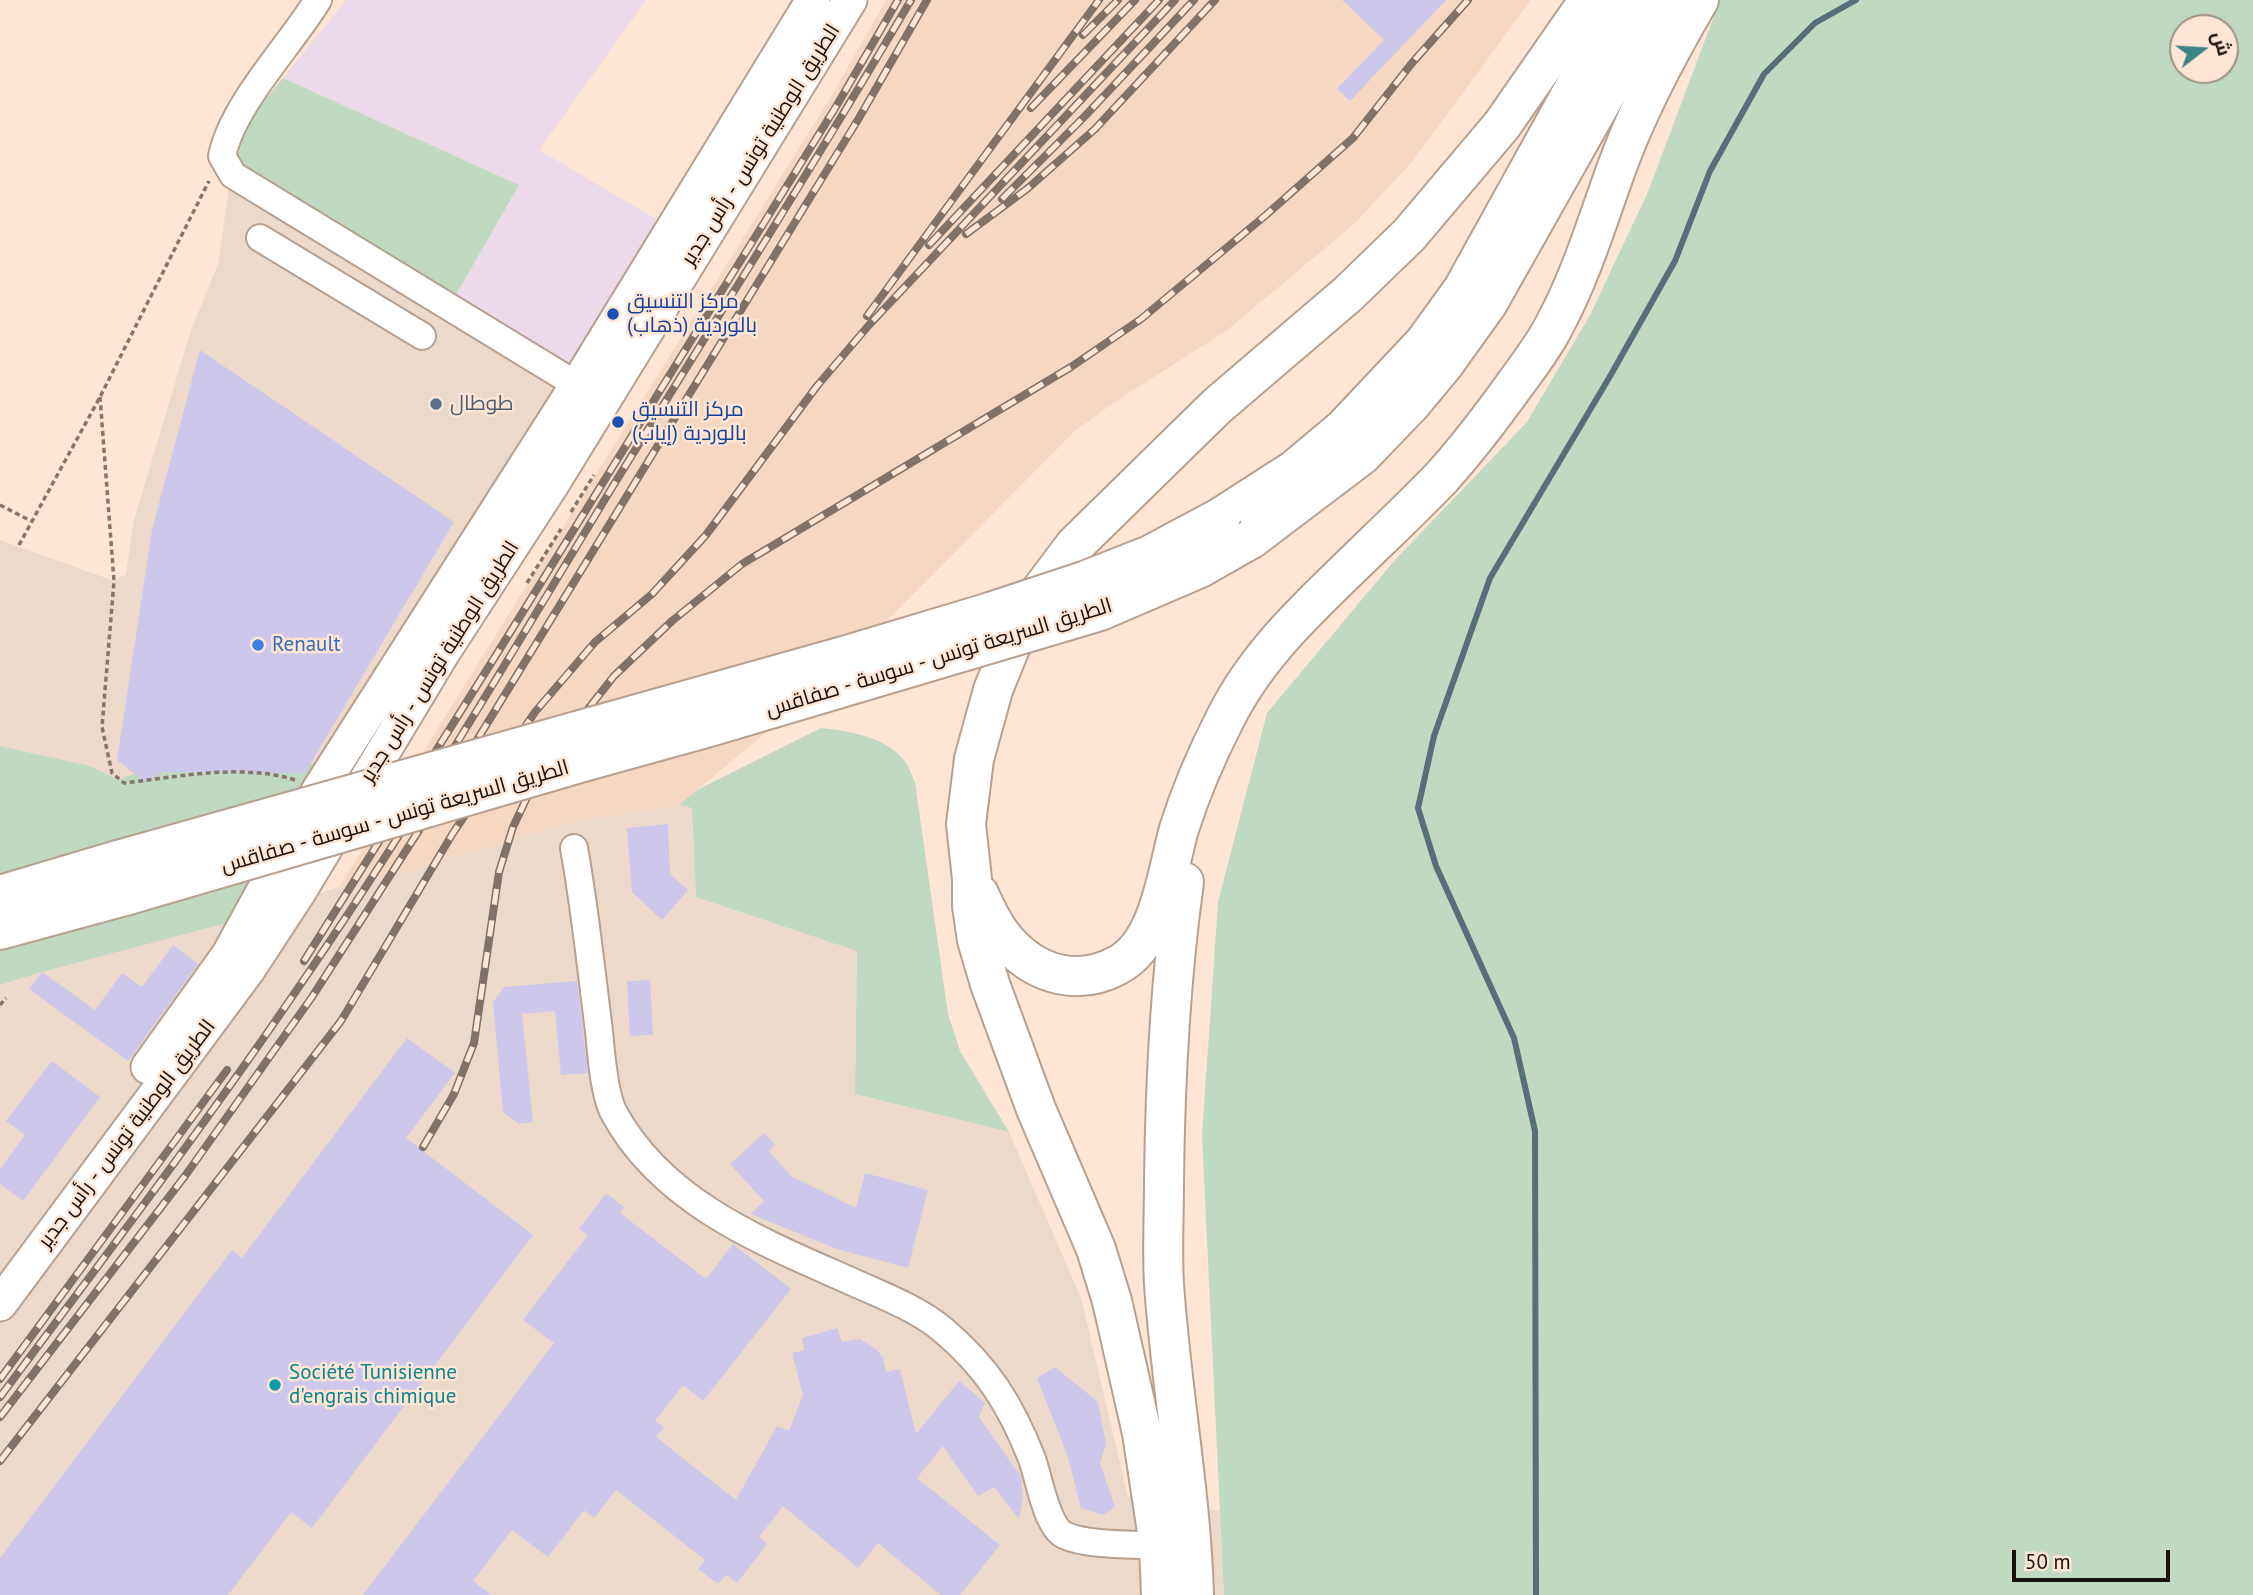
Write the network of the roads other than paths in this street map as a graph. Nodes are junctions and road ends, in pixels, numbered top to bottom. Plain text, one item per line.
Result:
1 (318, 0) edge
2 (813, 0) edge
3 (1589, 0) edge
4 (1628, 0) edge
5 (1659, 0) edge
6 (1699, 0) edge
7 (839, 4) edge
8 (260, 238) dead end
9 (389, 271) junction
10 (366, 302) junction
11 (422, 336) dead end
12 (577, 385) junction
13 (1236, 528) junction
14 (1209, 751) junction
15 (574, 848) dead end
16 (121, 878) junction
17 (972, 879) junction
18 (0, 895) edge
19 (0, 930) edge
20 (0, 1265) edge
21 (0, 1304) edge
22 (1176, 1546) junction
23 (1161, 1595) edge
24 (1195, 1595) edge

1 - 9 street
2 - 12 main road, الطريق الوطنية تونس - رأس جدير
3 - 17 highway
4 - 13 highway, الطريق السريعة تونس - سوسة - صفاقس
5 - 13 highway, الطريق السريعة تونس - سوسة - صفاقس
6 - 14 highway
7 - 21 main road, الطريق الوطنية تونس - رأس جدير
8 - 10 street
9 - 10 street
9 - 12 street
10 - 11 street
12 - 20 main road, الطريق الوطنية تونس - رأس جدير
13 - 16 highway, الطريق السريعة تونس - سوسة - صفاقس, bridge
14 - 17 highway
14 - 22 highway
15 - 22 street
16 - 18 highway, الطريق السريعة تونس - سوسة - صفاقس
16 - 19 highway, الطريق السريعة تونس - سوسة - صفاقس
17 - 22 highway
22 - 23 highway
22 - 24 highway

